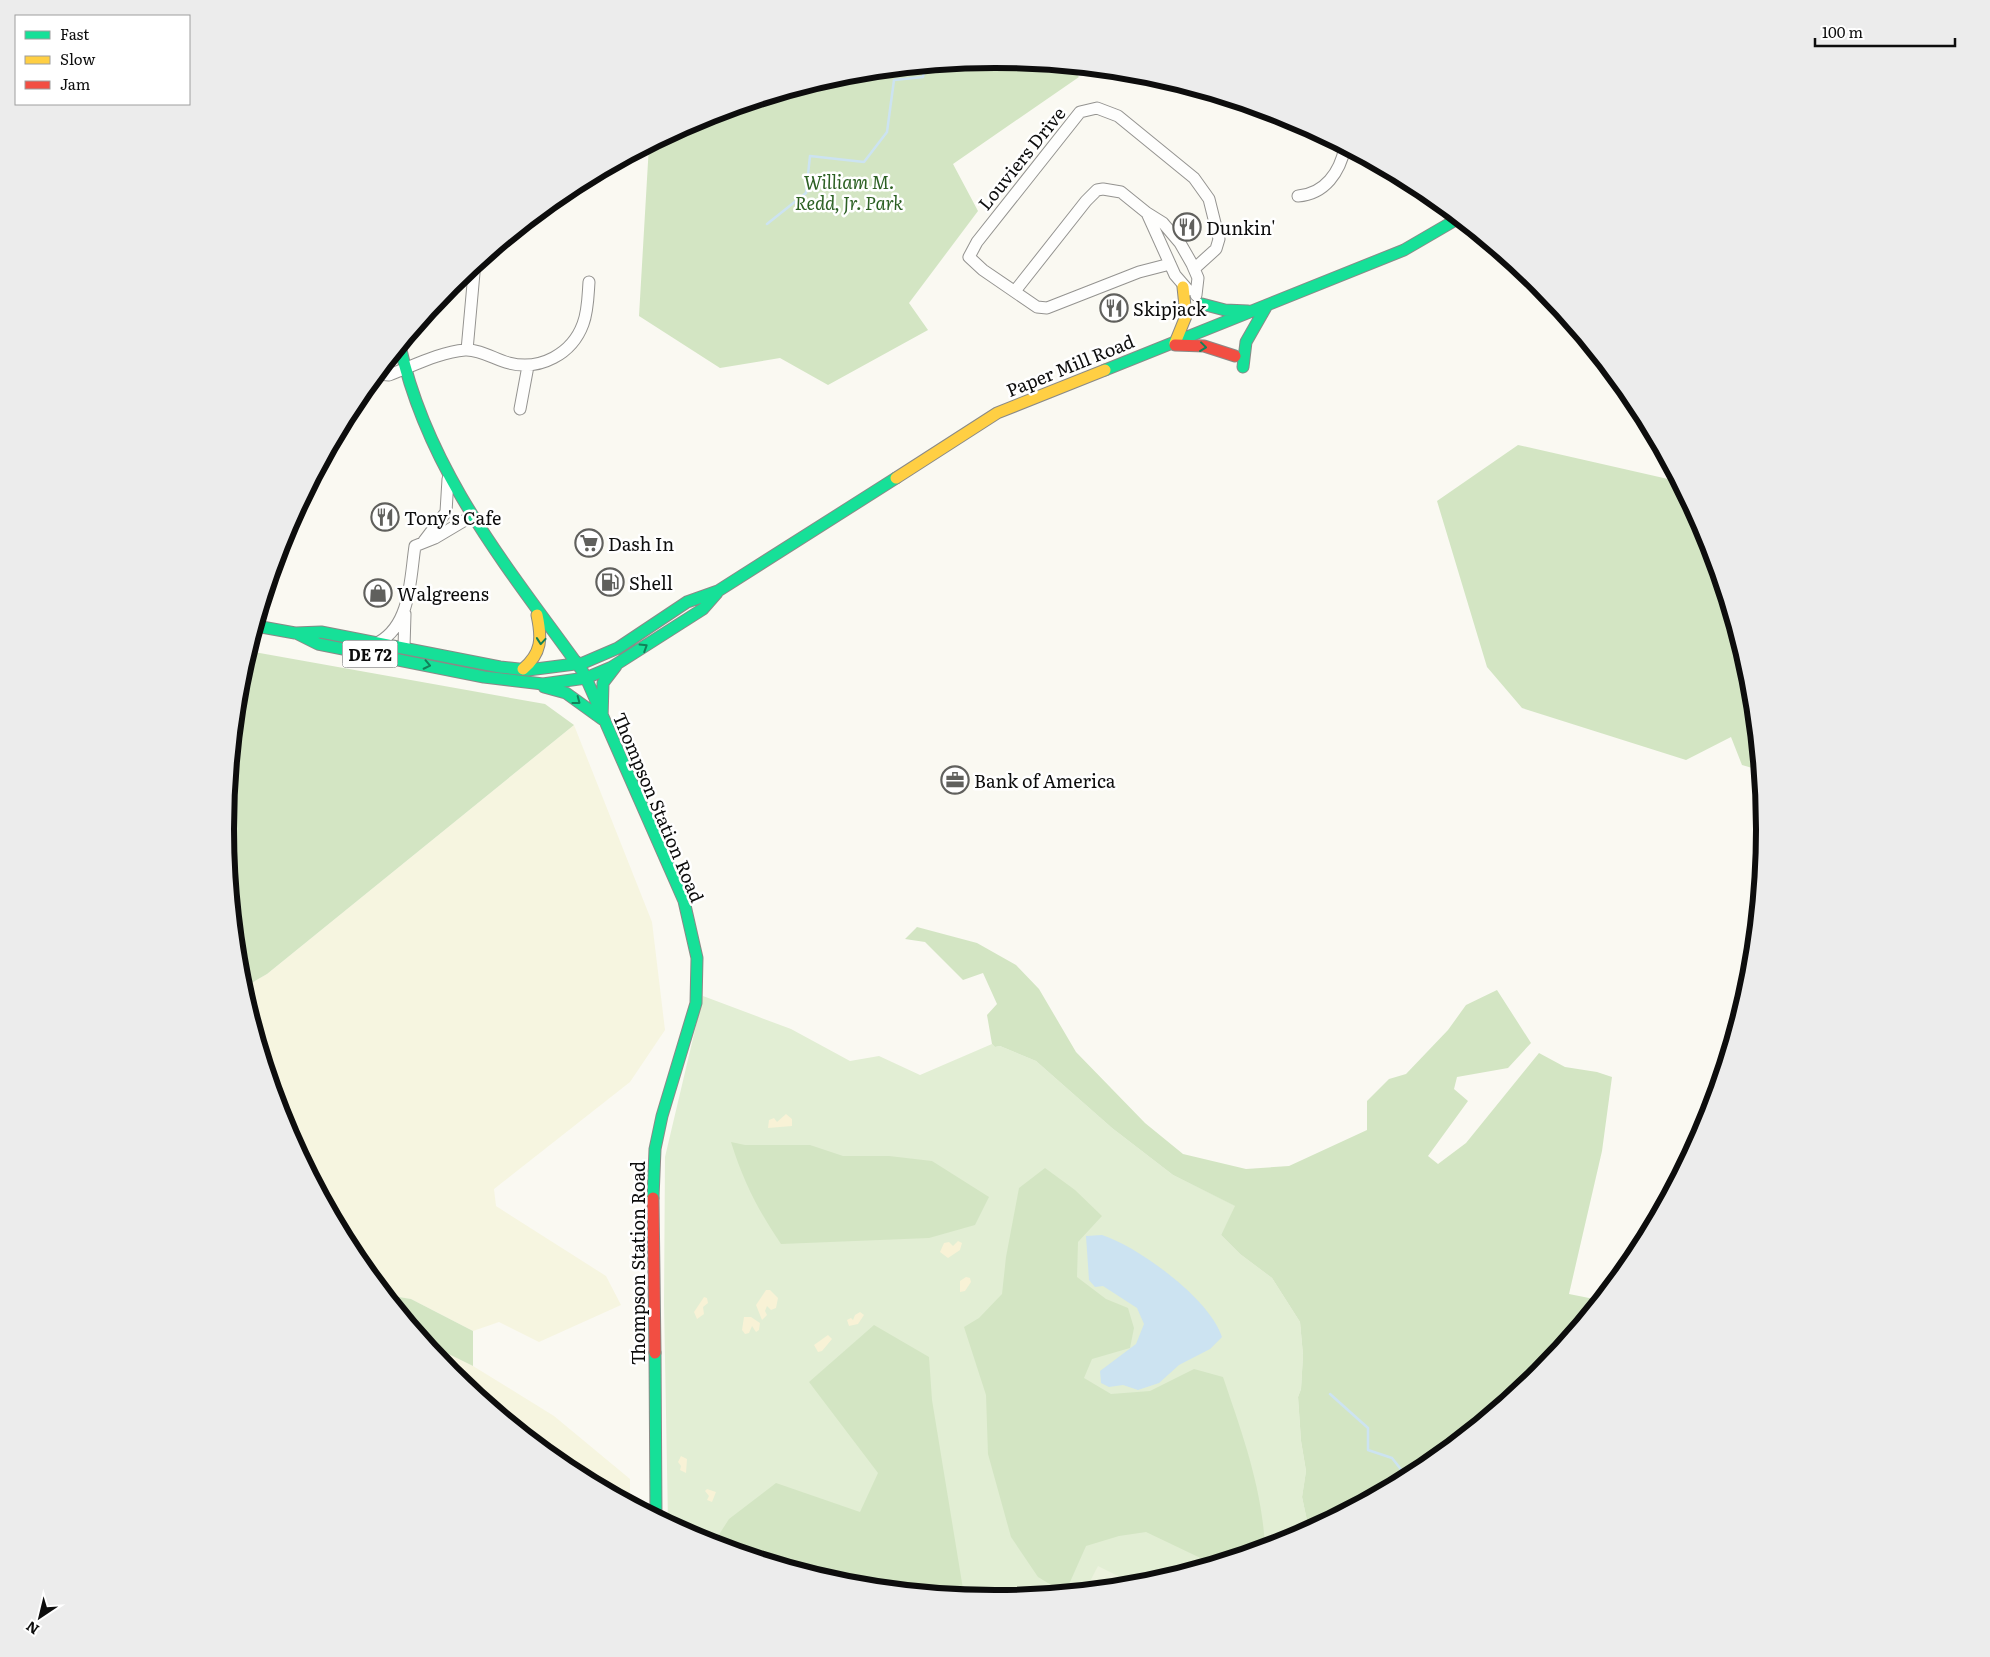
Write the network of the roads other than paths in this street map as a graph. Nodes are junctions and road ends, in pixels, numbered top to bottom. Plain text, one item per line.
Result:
1 (1343, 152) edge
2 (1298, 196) dead end
3 (1147, 214) junction
4 (1453, 221) edge
5 (1170, 264) junction
6 (1194, 269) junction
7 (474, 274) dead end
8 (589, 282) dead end
9 (1183, 287) junction
10 (1015, 292) junction
11 (1199, 299) junction
12 (1263, 308) junction
13 (1216, 326) junction
14 (1172, 344) junction
15 (467, 350) junction
16 (401, 353) edge
17 (1235, 356) dead end
18 (528, 366) junction
19 (1243, 367) dead end
20 (405, 369) junction
21 (384, 375) edge
22 (520, 409) dead end
23 (448, 477) junction
24 (472, 516) junction
25 (424, 541) junction
26 (718, 591) junction
27 (536, 607) junction
28 (404, 611) junction
29 (261, 627) edge
30 (295, 633) junction
31 (379, 642) junction
32 (404, 647) junction
33 (355, 652) junction
34 (578, 664) junction
35 (617, 664) junction
36 (523, 669) junction
37 (586, 678) junction
38 (516, 681) junction
39 (602, 718) junction
40 (656, 1510) edge

1 - 2 street
3 - 5 street
3 - 6 street
3 - 10 street
4 - 12 main road, Paper Mill Road
5 - 9 street
5 - 10 street, Louviers Drive
6 - 10 street, Louviers Drive
6 - 11 street
7 - 15 street
8 - 18 street
9 - 11 street
9 - 14 main road
11 - 12 main road
11 - 13 street
12 - 13 main road, Paper Mill Road
12 - 19 main road
13 - 14 main road, Paper Mill Road
14 -> 17 main road
14 - 26 main road, Paper Mill Road
15 - 18 street
15 - 20 street
16 - 20 main road, Thompson Station Road
18 - 22 street
20 - 21 street
20 - 23 main road, Thompson Station Road
23 - 24 main road, Thompson Station Road
23 - 25 street
24 - 25 street
24 - 27 main road, Thompson Station Road
25 - 28 street
26 - 34 main road, Paper Mill Road
35 -> 26 main road, Paper Mill Road
27 - 34 main road, Thompson Station Road
27 -> 36 main road
28 - 31 street
28 - 32 street
29 - 30 main road, Paper Mill Road / DE 72
30 - 31 main road, Paper Mill Road / DE 72
30 - 33 main road, Paper Mill Road / DE 72
31 - 32 main road, Paper Mill Road / DE 72
32 - 33 main road
32 - 36 main road, Paper Mill Road / DE 72
33 -> 38 main road, Paper Mill Road / DE 72
34 - 36 main road, Paper Mill Road / DE 72
34 - 37 main road, Thompson Station Road
35 - 37 main road, Paper Mill Road
35 - 39 main road
37 - 38 main road, Paper Mill Road / DE 72
37 - 39 main road, Thompson Station Road
38 -> 39 main road
39 - 40 main road, Thompson Station Road

